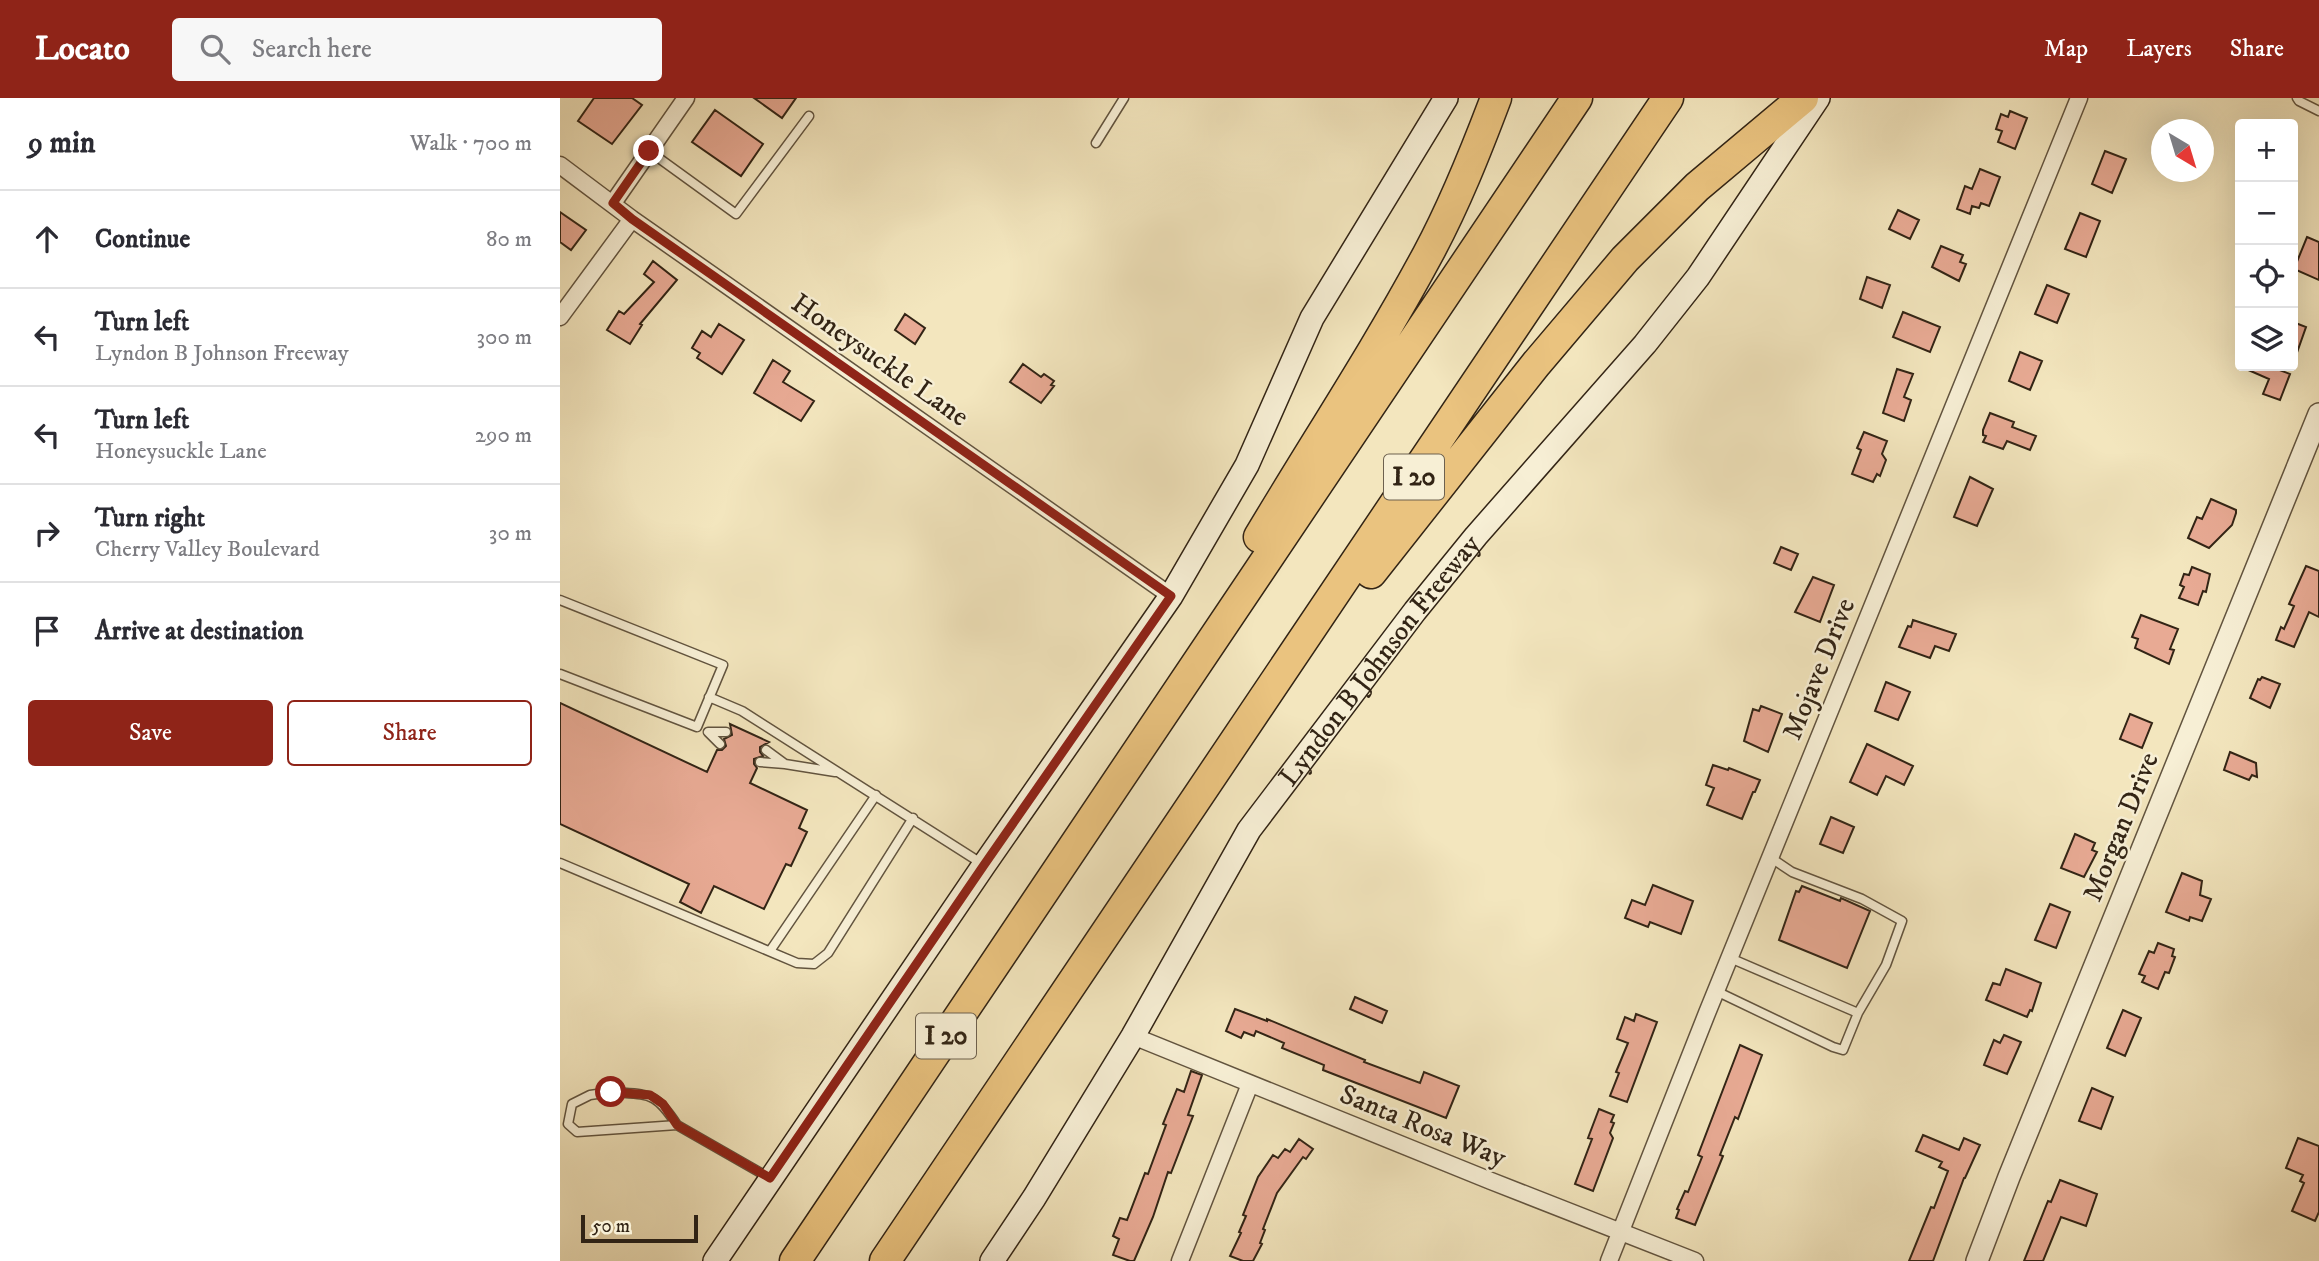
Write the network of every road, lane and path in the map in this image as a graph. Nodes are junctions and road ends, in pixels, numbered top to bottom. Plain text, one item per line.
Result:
1 (686, 98) edge
2 (1124, 98) edge
3 (1446, 98) edge
4 (1496, 98) edge
5 (1577, 98) edge
6 (1668, 98) edge
7 (1803, 98) edge
8 (1818, 98) edge
9 (2079, 98) edge
10 (2297, 98) edge
11 (2319, 110) edge
12 (810, 116) dead end
13 (1096, 143) dead end
14 (649, 151) junction
15 (560, 165) edge
16 (613, 203) junction
17 (632, 219) junction
18 (560, 317) edge
19 (2319, 414) edge
20 (1171, 596) junction
21 (560, 600) edge
22 (560, 674) edge
23 (709, 697) junction
24 (696, 727) junction
25 (708, 732) junction
26 (726, 732) dead end
27 (720, 744) dead end
28 (766, 750) dead end
29 (760, 762) dead end
30 (785, 764) junction
31 (841, 773) junction
32 (876, 795) junction
33 (1098, 811) junction
34 (913, 818) junction
35 (1159, 855) junction
36 (1771, 859) junction
37 (560, 863) edge
38 (984, 865) junction
39 (770, 951) junction
40 (1730, 958) junction
41 (1716, 991) junction
42 (1858, 1013) junction
43 (1133, 1036) junction
44 (1250, 1084) junction
45 (677, 1125) junction
46 (564, 1126) edge
47 (770, 1178) junction
48 (1620, 1231) junction
49 (715, 1261) edge
50 (795, 1261) edge
51 (885, 1261) edge
52 (992, 1261) edge
53 (1180, 1261) edge
54 (1609, 1261) edge
55 (1695, 1261) edge
56 (1977, 1261) edge

1 - 14 street
2 - 13 lane
3 - 20 main road
4 - 33 highway
5 - 33 highway, I 20
6 - 35 highway, I 20
7 - 35 highway
8 - 43 main road, Lyndon B Johnson Freeway
9 - 36 street, Mojave Drive
10 - 11 lane
12 - 14 lane
14 - 16 street
15 - 16 street, Honeysuckle Lane
16 - 17 street, Honeysuckle Lane
17 - 18 street
17 - 20 street, Honeysuckle Lane
19 - 56 street, Morgan Drive
20 - 38 main road
21 - 23 lane
22 - 24 lane
23 - 24 lane
23 - 31 lane
24 - 25 lane
25 - 26 lane
25 - 27 lane
28 - 30 lane
29 - 30 lane
30 - 31 lane
31 - 32 lane
32 - 34 lane
32 - 39 lane
33 - 50 highway, I 20
34 - 38 lane
34 - 39 lane
35 - 51 highway, I 20
36 - 40 street, Mojave Drive
36 - 42 lane
37 - 39 lane
38 - 47 main road
40 - 41 street, Mojave Drive
40 - 42 lane
41 - 42 lane
41 - 48 street, Mojave Drive
43 - 44 street, Santa Rosa Way
43 - 52 main road, Lyndon B Johnson Freeway
44 - 48 street, Santa Rosa Way
44 - 53 street
45 - 46 lane
45 - 46 lane
45 - 47 lane
47 - 49 main road
48 - 54 street, Mojave Drive
48 - 55 street, Santa Rosa Way

